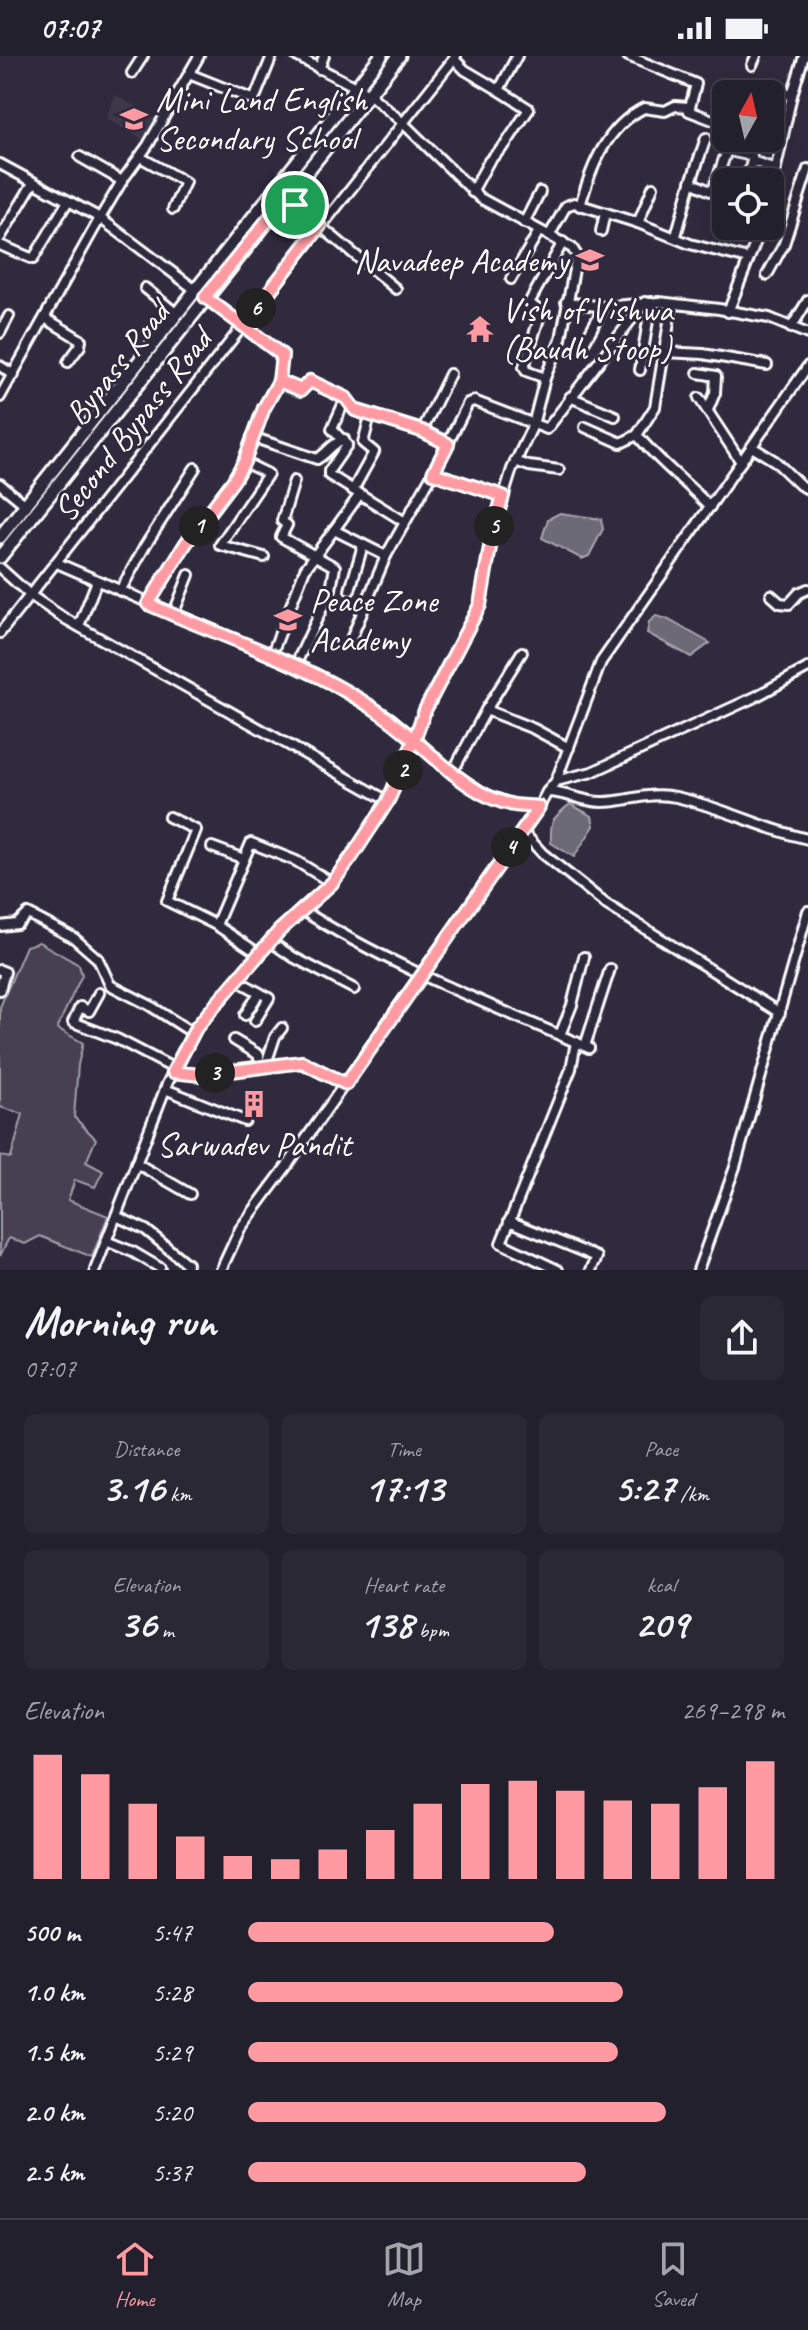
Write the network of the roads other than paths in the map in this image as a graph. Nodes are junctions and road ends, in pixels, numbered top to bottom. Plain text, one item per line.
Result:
1 (143, 56) edge
2 (199, 56) edge
3 (272, 56) edge
4 (296, 56) edge
5 (324, 56) edge
6 (381, 56) edge
7 (399, 56) edge
8 (517, 56) edge
9 (628, 56) edge
10 (804, 56) edge
11 (455, 58) edge
12 (319, 69) junction
13 (132, 73) dead end
14 (189, 74) junction
15 (356, 87) junction
16 (499, 90) junction
17 (784, 93) edge
18 (369, 94) junction
19 (792, 95) junction
20 (689, 107) junction
21 (712, 120) edge
22 (402, 122) junction
23 (706, 138) dead end
24 (729, 152) edge
25 (734, 152) edge
26 (80, 157) dead end
27 (140, 157) junction
28 (752, 161) junction
29 (0, 164) edge
30 (750, 168) edge
31 (773, 168) edge
32 (776, 168) edge
33 (808, 169) edge
34 (122, 181) junction
35 (691, 182) junction
36 (33, 183) junction
37 (653, 187) dead end
38 (472, 192) junction
39 (540, 192) dead end
40 (284, 200) junction
41 (68, 201) junction
42 (580, 206) junction
43 (173, 209) dead end
44 (605, 213) junction
45 (100, 218) junction
46 (524, 223) junction
47 (638, 223) junction
48 (320, 226) junction
49 (539, 231) junction
50 (601, 231) dead end
51 (549, 236) junction
52 (676, 236) junction
53 (0, 238) edge
54 (756, 240) edge
55 (563, 242) junction
56 (0, 245) edge
57 (748, 259) junction
58 (767, 275) dead end
59 (511, 279) dead end
60 (145, 288) dead end
61 (396, 289) dead end
62 (201, 293) junction
63 (808, 300) edge
64 (566, 302) junction
65 (648, 302) junction
66 (672, 304) junction
67 (604, 307) junction
68 (728, 312) junction
69 (177, 314) junction
70 (9, 316) dead end
71 (45, 318) junction
72 (243, 325) junction
73 (791, 328) junction
74 (0, 333) edge
75 (808, 334) edge
76 (582, 346) dead end
77 (665, 352) junction
78 (68, 362) dead end
79 (767, 365) dead end
80 (0, 366) edge
81 (808, 366) edge
82 (640, 370) dead end
83 (698, 373) dead end
84 (450, 374) dead end
85 (14, 375) junction
86 (545, 378) junction
87 (279, 381) junction
88 (0, 397) edge
89 (570, 397) junction
90 (346, 398) junction
91 (699, 398) dead end
92 (708, 410) junction
93 (370, 416) junction
94 (615, 416) dead end
95 (533, 425) junction
96 (585, 427) dead end
97 (422, 431) junction
98 (637, 435) junction
99 (252, 437) junction
100 (344, 439) junction
101 (448, 444) junction
102 (752, 447) junction
103 (515, 461) junction
104 (244, 462) junction
105 (741, 462) junction
106 (195, 468) dead end
107 (559, 470) dead end
108 (433, 473) junction
109 (294, 481) dead end
110 (0, 484) edge
111 (808, 489) edge
112 (357, 492) junction
113 (503, 496) junction
114 (710, 507) junction
115 (30, 508) junction
116 (405, 522) junction
117 (334, 530) junction
118 (0, 537) edge
119 (363, 545) junction
120 (313, 556) junction
121 (386, 556) junction
122 (0, 557) edge
123 (264, 557) dead end
124 (57, 563) junction
125 (0, 568) edge
126 (189, 575) dead end
127 (97, 581) junction
128 (808, 589) edge
129 (350, 590) dead end
130 (120, 591) junction
131 (30, 595) junction
132 (771, 595) dead end
133 (148, 604) junction
134 (173, 615) junction
135 (79, 626) junction
136 (0, 633) edge
137 (351, 639) dead end
138 (522, 652) dead end
139 (271, 656) junction
140 (295, 666) junction
141 (808, 668) edge
142 (486, 710) junction
143 (414, 740) junction
144 (569, 748) junction
145 (452, 773) junction
146 (556, 781) junction
147 (547, 792) junction
148 (388, 801) junction
149 (539, 807) junction
150 (169, 817) dead end
151 (522, 831) junction
152 (808, 839) edge
153 (212, 847) dead end
154 (244, 859) junction
155 (332, 883) junction
156 (302, 910) junction
157 (808, 911) edge
158 (216, 925) junction
159 (0, 926) edge
160 (271, 942) junction
161 (261, 955) junction
162 (584, 957) dead end
163 (610, 969) dead end
164 (0, 970) edge
165 (422, 974) junction
166 (237, 980) junction
167 (354, 989) dead end
168 (0, 990) edge
169 (99, 993) dead end
170 (259, 993) junction
171 (780, 1013) junction
172 (245, 1015) dead end
173 (255, 1021) dead end
174 (282, 1028) dead end
175 (193, 1033) junction
176 (560, 1035) junction
177 (234, 1040) dead end
178 (576, 1042) junction
179 (262, 1068) junction
180 (174, 1070) junction
181 (346, 1084) junction
182 (165, 1089) junction
183 (245, 1121) dead end
184 (136, 1163) junction
185 (190, 1194) dead end
186 (116, 1216) junction
187 (509, 1221) junction
188 (106, 1241) junction
189 (160, 1268) edge
190 (95, 1270) edge
191 (185, 1270) edge
192 (221, 1270) edge
193 (558, 1270) edge
194 (591, 1270) edge
195 (698, 1270) edge

1 - 13 street
2 - 14 street
3 - 14 street
4 - 12 street
5 - 12 street
6 - 15 main road, Bypass Road
7 - 18 main road, Bypass Road
8 - 16 street
9 - 20 street
10 - 19 street
11 - 16 street
11 - 22 street, Second Bypass Road
12 - 15 street
14 - 27 street
15 - 18 street
15 - 62 main road, Bypass Road
16 - 38 street
17 - 19 street
18 - 22 street
18 - 40 main road, Bypass Road
19 - 32 street
20 - 21 street
20 - 42 street
22 - 38 street
22 - 48 street, Second Bypass Road
23 - 35 street
24 - 35 street
25 - 28 street
26 - 34 street
27 - 34 street
27 - 43 street
28 - 30 street
28 - 31 street
29 - 36 street
33 - 58 street
34 - 45 street
35 - 52 street
36 - 41 street
36 - 53 street
37 - 47 street
38 - 46 street
39 - 46 street
40 - 48 street
40 - 62 main road, Bypass Road
41 - 45 street
41 - 56 street
42 - 44 street
42 - 51 street
44 - 47 street
44 - 50 street
45 - 62 street
45 - 71 street
46 - 49 street
47 - 52 street
48 - 61 street
48 - 72 street, Second Bypass Road
49 - 51 street
49 - 59 street
51 - 55 street
52 - 57 street
54 - 57 street
55 - 64 street
55 - 86 street
57 - 68 street
60 - 69 street
62 - 69 main road, Bypass Road
62 - 72 street
62 - 115 main road, Bypass Road
63 - 73 street
64 - 67 street
64 - 86 street
65 - 66 street
65 - 67 street
65 - 82 street
65 - 89 street
66 - 68 street
66 - 77 street
67 - 76 street
68 - 73 street
69 - 115 main road, Bypass Road
70 - 74 street
71 - 78 street
71 - 85 street
72 - 87 street
72 - 124 street, Second Bypass Road
73 - 75 street
77 - 79 street
77 - 98 street
80 - 85 street
81 - 102 street
83 - 92 street
84 - 97 street
85 - 88 street
86 - 95 street
87 - 90 street
87 - 99 street
89 - 94 street
89 - 95 street
90 - 93 street
90 - 100 street
91 - 92 street
92 - 105 street
93 - 97 street
93 - 112 street
95 - 101 street
95 - 103 street
96 - 98 street
97 - 101 street
98 - 114 street
99 - 100 street
99 - 104 street
100 - 112 street
101 - 108 street
102 - 105 street
102 - 111 street
103 - 107 street
103 - 113 street
104 - 123 street
104 - 133 street
105 - 114 street
106 - 130 street
108 - 113 street
108 - 116 street
109 - 120 street
110 - 115 street
112 - 116 street
112 - 117 street
113 - 143 street
114 - 144 street
115 - 118 main road, Bypass Road
115 - 122 main road, Bypass Road
116 - 121 street
117 - 119 street
117 - 120 street
119 - 121 street
119 - 129 street
120 - 139 street
120 - 140 street
121 - 137 street
124 - 127 street
124 - 131 street, Second Bypass Road
125 - 131 street
126 - 134 street
127 - 130 street
127 - 135 street
128 - 132 street
130 - 133 street
131 - 135 street
131 - 136 street
133 - 134 street
134 - 139 street
135 - 148 street
138 - 142 street
139 - 140 street
140 - 143 street
141 - 146 street
142 - 144 street
142 - 145 street
143 - 145 street
143 - 148 street
144 - 146 street
145 - 149 street
146 - 147 street
147 - 149 street
147 - 152 street
148 - 155 street
149 - 151 street
150 - 158 street
151 - 165 street
151 - 171 street
153 - 154 street
154 - 155 street
154 - 158 street
155 - 156 street
156 - 160 street
156 - 165 street
157 - 171 street
158 - 161 street
159 - 175 street
160 - 161 street
160 - 167 street
161 - 166 street
162 - 176 street
163 - 178 street
164 - 168 street
165 - 176 street
165 - 181 street
166 - 170 street
166 - 175 street
169 - 180 street
170 - 172 street
170 - 173 street
171 - 195 street
174 - 179 street
175 - 180 street
176 - 178 street
177 - 179 street
178 - 187 street
179 - 180 street
179 - 181 street
180 - 182 street
181 - 192 street
182 - 183 street
182 - 184 street
184 - 185 street
184 - 186 street
186 - 188 street
186 - 191 street
187 - 193 street
187 - 194 street
188 - 189 street
188 - 190 street

